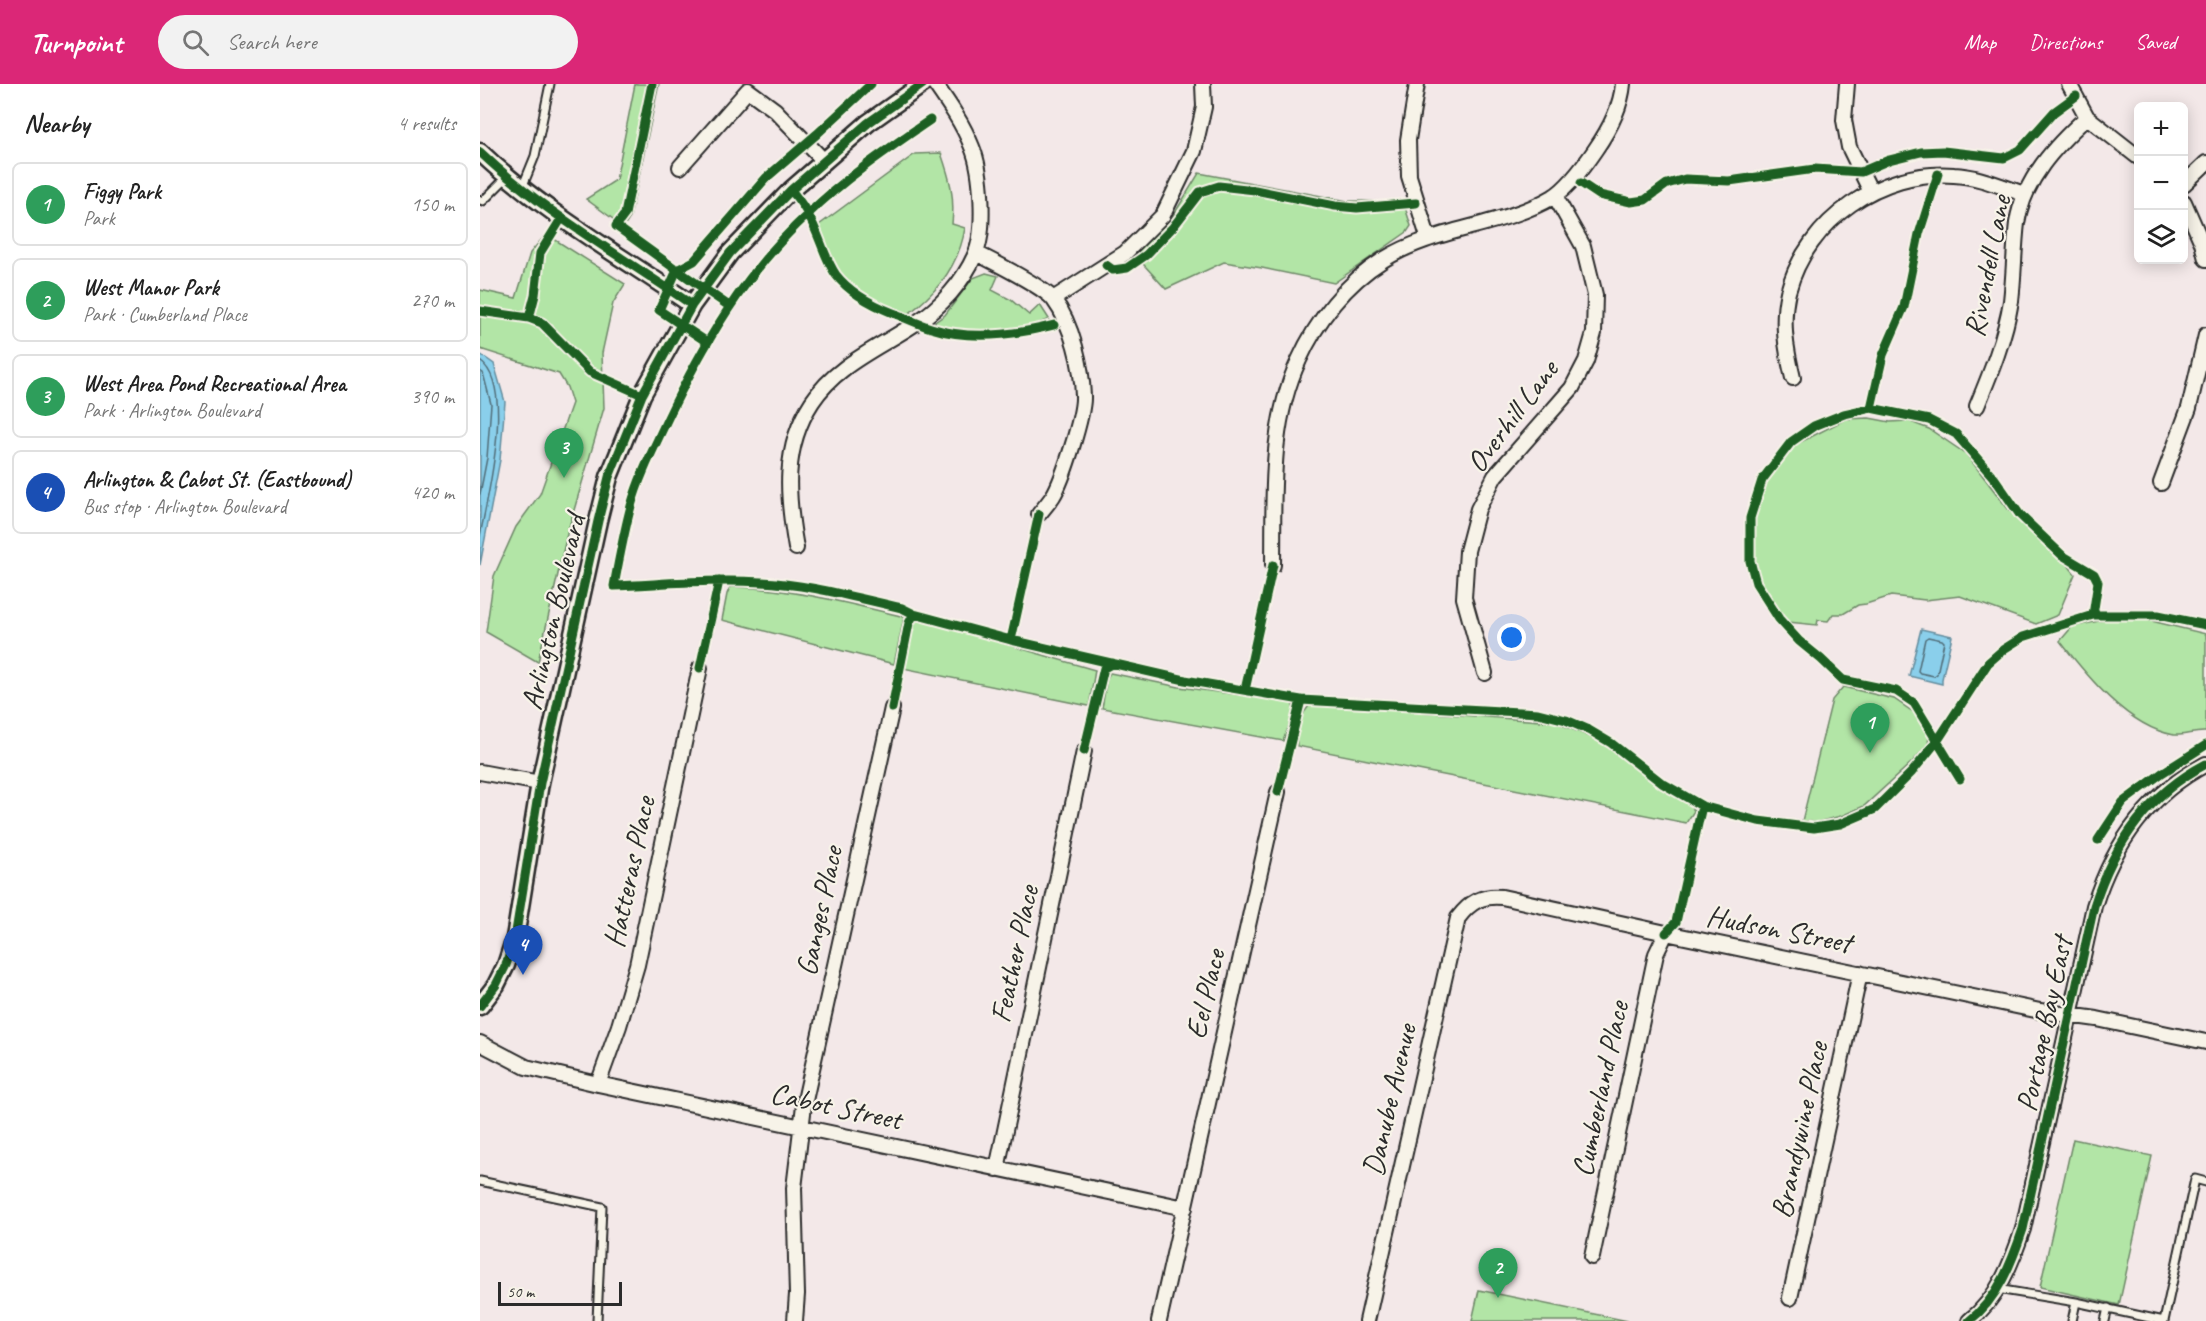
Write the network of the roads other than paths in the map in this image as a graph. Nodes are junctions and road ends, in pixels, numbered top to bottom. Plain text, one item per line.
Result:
1 (550, 84) edge
2 (922, 84) edge
3 (935, 84) edge
4 (1203, 84) edge
5 (1417, 84) edge
6 (1623, 84) edge
7 (1847, 84) edge
8 (2069, 84) edge
9 (2087, 117) junction
10 (480, 152) edge
11 (2138, 156) edge
12 (824, 161) junction
13 (2206, 163) edge
14 (680, 167) dead end
15 (507, 177) junction
16 (2188, 180) edge
17 (522, 189) junction
18 (1871, 192) junction
19 (2025, 194) junction
20 (1555, 196) junction
21 (480, 200) edge
22 (2188, 210) edge
23 (1428, 237) junction
24 (976, 253) junction
25 (2206, 259) edge
26 (1053, 298) junction
27 (692, 305) junction
28 (2206, 335) edge
29 (1793, 378) dead end
30 (1977, 406) dead end
31 (2162, 483) dead end
32 (1039, 514) dead end
33 (796, 548) dead end
34 (1274, 565) dead end
35 (699, 668) dead end
36 (1485, 674) dead end
37 (892, 708) dead end
38 (1084, 751) dead end
39 (2206, 764) edge
40 (480, 772) edge
41 (540, 783) junction
42 (1278, 792) dead end
43 (1478, 899) joint
44 (1666, 933) junction
45 (1860, 973) junction
46 (480, 1006) edge
47 (2069, 1015) junction
48 (2206, 1042) edge
49 (480, 1043) edge
50 (598, 1084) junction
51 (801, 1126) junction
52 (997, 1169) junction
53 (480, 1180) edge
54 (2206, 1182) edge
55 (1185, 1208) junction
56 (1592, 1257) dead end
57 (1997, 1289) junction
58 (1790, 1298) dead end
59 (2076, 1302) junction
60 (2108, 1308) junction
61 (597, 1321) edge
62 (795, 1321) edge
63 (1159, 1321) edge
64 (1367, 1321) edge
65 (1969, 1321) edge
66 (2072, 1321) edge
67 (2105, 1321) edge
68 (2164, 1321) edge

1 - 17 lane
2 - 12 street, Arlington Boulevard
3 - 24 street
4 - 26 street
5 - 23 street
6 - 20 street
7 - 18 street
8 - 9 street
9 - 11 street
9 - 19 street, Rivendell Lane
10 - 15 street
12 - 14 street
12 - 27 street, Arlington Boulevard
13 - 16 street
15 - 17 street
15 - 21 lane
17 - 27 street
18 - 19 street
18 - 29 street
19 - 30 street, Rivendell Lane
20 - 23 street
20 - 36 street, Overhill Lane
22 - 25 street
23 - 34 street
24 - 26 street
24 - 33 street
26 - 32 street
27 - 41 street, Arlington Boulevard
28 - 31 street
35 - 50 street, Hatteras Place
37 - 51 street, Ganges Place
38 - 52 street, Feather Place
39 - 47 street, Portage Bay East
40 - 41 street
41 - 46 street, Arlington Boulevard
42 - 55 street, Eel Place
43 - 44 street, Hudson Street
43 - 64 street, Danube Avenue
44 - 45 street, Hudson Street
44 - 56 street, Cumberland Place
45 - 47 street, Hudson Street
45 - 58 street, Brandywine Place
47 - 48 street, Hudson Street
47 - 57 street, Portage Bay East
49 - 50 street, Cabot Street
50 - 51 street, Cabot Street
51 - 52 street, Cabot Street
51 - 62 street, Ganges Place
52 - 55 street, Cabot Street
53 - 61 lane
54 - 68 lane
55 - 63 street, Eel Place
57 - 59 lane
57 - 65 street, Portage Bay East
59 - 60 lane
59 - 66 lane
60 - 67 lane
60 - 68 lane

